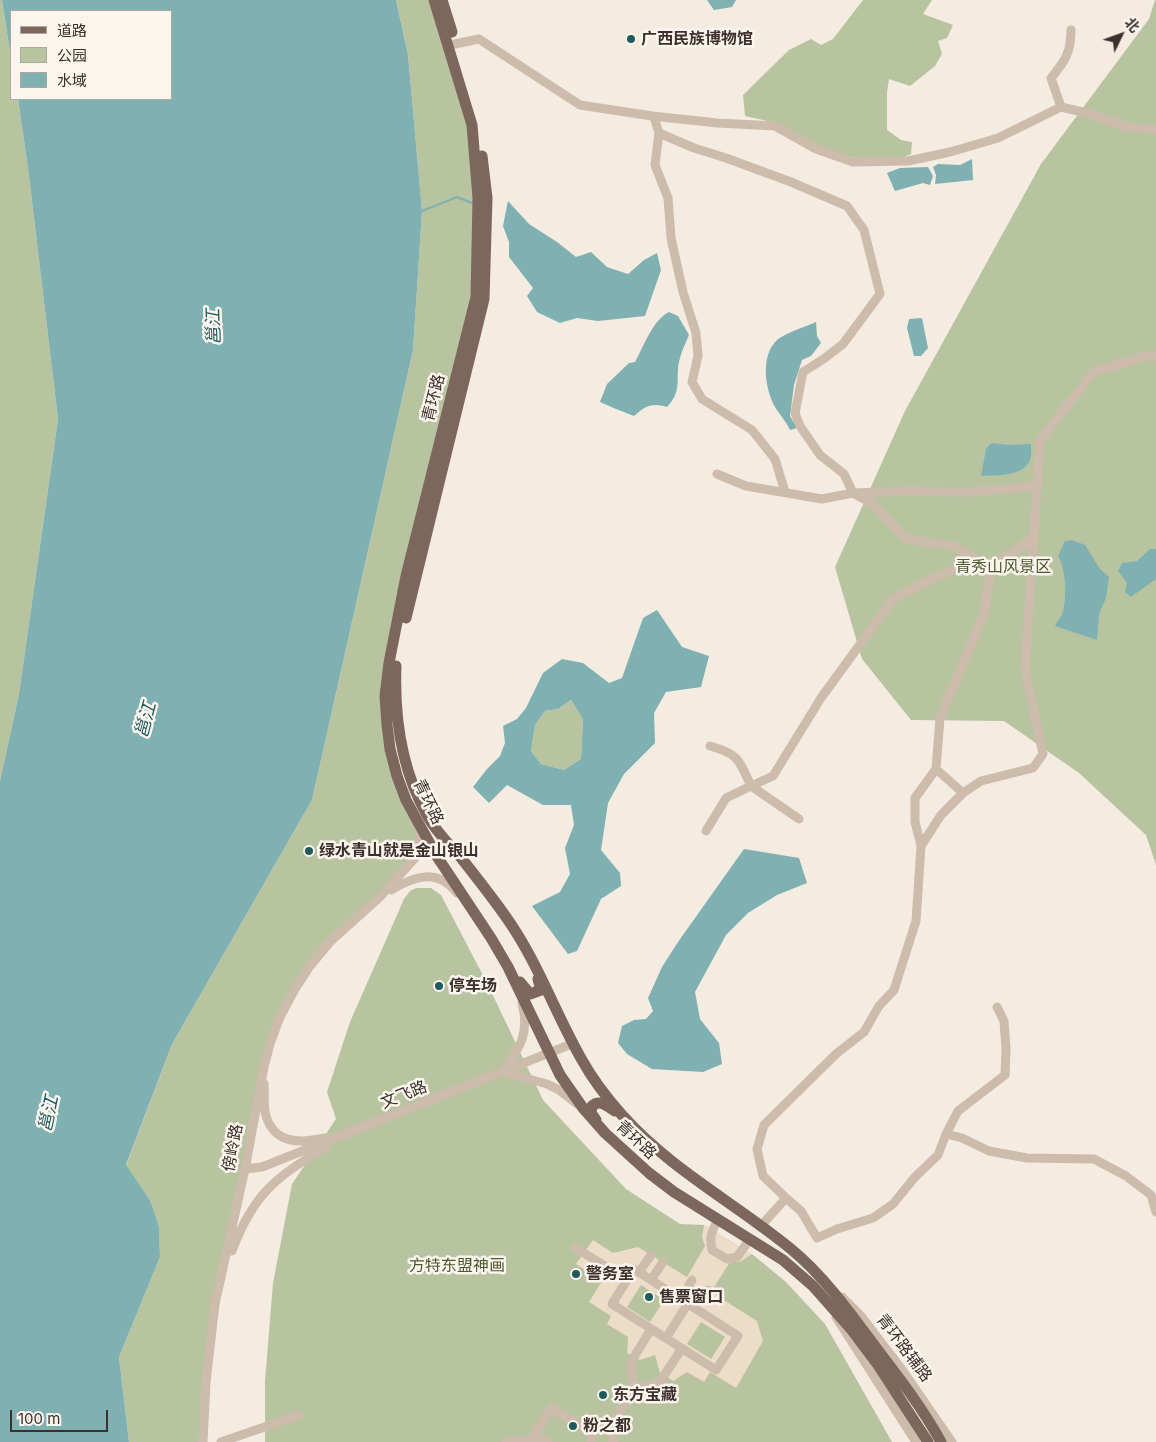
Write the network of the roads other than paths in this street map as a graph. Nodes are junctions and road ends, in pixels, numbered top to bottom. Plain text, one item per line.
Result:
1 (434, 0) edge
2 (442, 0) edge
3 (1071, 30) dead end
4 (455, 44) junction
5 (1061, 107) junction
6 (654, 117) junction
7 (1156, 130) edge
8 (659, 133) junction
9 (1156, 356) edge
10 (718, 474) dead end
11 (1037, 486) junction
12 (785, 492) junction
13 (853, 493) junction
14 (1033, 538) junction
15 (978, 560) junction
16 (991, 568) junction
17 (710, 746) dead end
18 (936, 769) junction
19 (751, 786) junction
20 (963, 793) junction
21 (799, 819) dead end
22 (419, 824) junction
23 (706, 831) dead end
24 (921, 846) junction
25 (380, 897) junction
26 (478, 917) junction
27 (531, 956) junction
28 (508, 967) junction
29 (519, 990) junction
30 (997, 1007) dead end
31 (574, 1044) junction
32 (550, 1053) junction
33 (264, 1067) junction
34 (503, 1072) junction
35 (583, 1108) junction
36 (623, 1116) junction
37 (605, 1133) junction
38 (347, 1134) junction
39 (946, 1134) junction
40 (245, 1169) junction
41 (786, 1198) junction
42 (1156, 1212) edge
43 (718, 1220) junction
44 (760, 1227) junction
45 (750, 1239) junction
46 (576, 1248) dead end
47 (651, 1255) dead end
48 (663, 1262) dead end
49 (640, 1272) junction
50 (627, 1280) junction
51 (652, 1280) junction
52 (692, 1280) dead end
53 (824, 1280) junction
54 (220, 1282) junction
55 (708, 1290) dead end
56 (690, 1300) junction
57 (831, 1305) junction
58 (652, 1329) junction
59 (666, 1338) junction
60 (682, 1348) junction
61 (633, 1390) junction
62 (299, 1415) dead end
63 (608, 1430) junction
64 (591, 1438) edge
65 (531, 1440) junction
66 (204, 1442) edge
67 (221, 1442) edge
68 (507, 1442) edge
69 (548, 1442) edge
70 (612, 1442) edge
71 (916, 1442) edge
72 (928, 1442) edge
73 (941, 1442) edge
74 (952, 1442) edge

1 - 22 main road, 青环路
2 - 4 main road, 青环路
3 - 5 street
4 - 6 street
4 - 27 main road, 青环路
5 - 6 street
5 - 7 street
6 - 8 street
8 - 12 street
8 - 13 street
9 - 11 street
10 - 12 street
11 - 13 street
11 - 14 street
12 - 13 street
13 - 15 street
14 - 16 street
14 - 20 street
15 - 16 street
15 - 19 street
16 - 18 street
17 - 19 street
18 - 20 street
18 - 24 street
19 - 21 street
19 - 23 street
20 - 24 street
22 - 25 street
22 - 26 main road, 青环路
24 - 41 street
25 - 26 street
25 - 33 street, 傍岭路
26 - 28 main road, 青环路
27 - 28 main road
27 - 31 main road, 青环路
28 - 29 main road, 青环路
29 - 32 main road, 青环路
29 - 34 street
30 - 39 street
31 - 32 street, 文飞路
31 - 36 main road, 青环路
32 - 34 street, 文飞路
32 - 35 main road, 青环路
33 - 38 street
33 - 40 street, 傍岭路
34 - 35 street
34 - 38 street, 文飞路
35 - 37 main road, 青环路
36 - 37 main road
36 - 44 main road, 青环路
37 - 43 main road, 青环路
38 - 40 street, 文飞路
38 - 54 street
39 - 41 street
39 - 42 street
40 - 54 street, 傍岭路
41 - 44 street
43 - 45 main road, 青环路
43 - 45 street
44 - 53 main road, 青环路
45 - 57 main road, 青环路
46 - 50 street
47 - 49 street
48 - 51 street
49 - 50 street
49 - 51 street
50 - 58 street
51 - 56 street
52 - 56 street
53 - 73 main road, 青环路
53 - 74 street, 青环路辅路
54 - 66 street, 傍岭路
55 - 56 street
56 - 59 street
56 - 60 street
57 - 71 street
57 - 72 main road, 青环路
58 - 59 street
58 - 61 street
59 - 60 street
60 - 61 street
61 - 63 street
62 - 67 street
63 - 64 street
63 - 70 street
64 - 65 street
65 - 68 street
65 - 69 street

